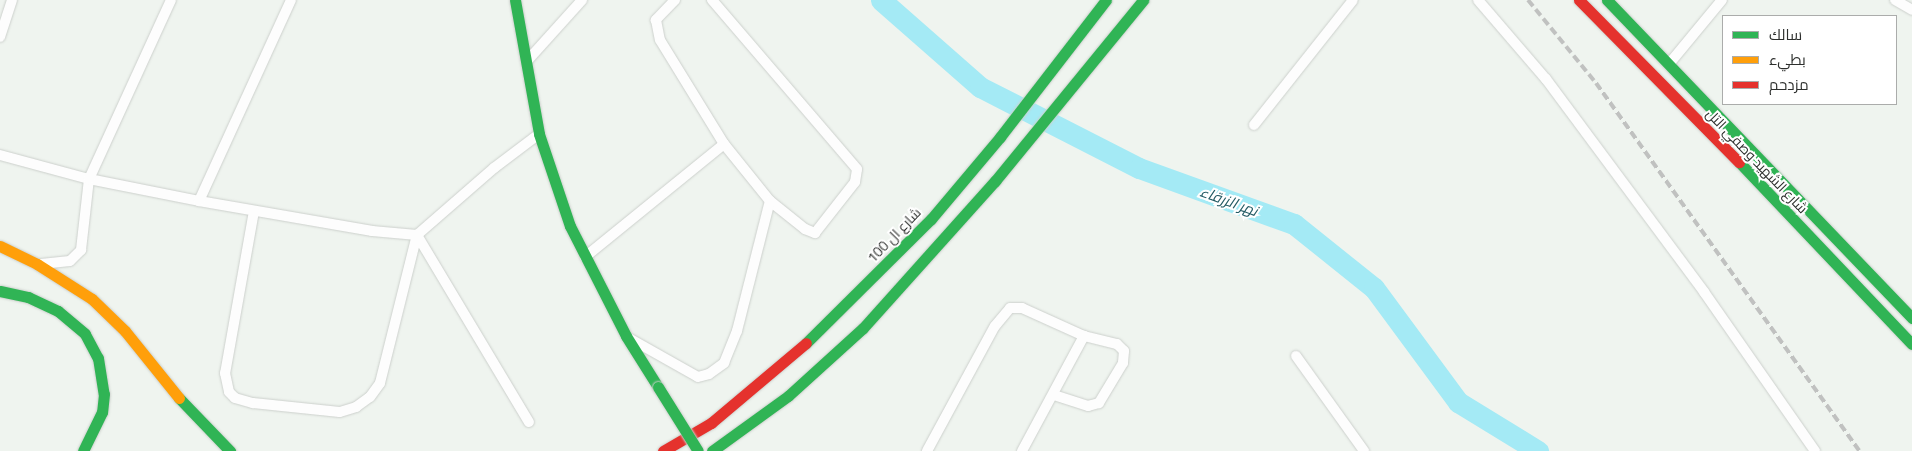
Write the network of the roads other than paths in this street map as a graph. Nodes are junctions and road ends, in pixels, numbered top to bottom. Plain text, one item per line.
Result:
1 (12, 0) edge
2 (171, 0) edge
3 (291, 0) edge
4 (515, 0) edge
5 (582, 0) edge
6 (675, 0) edge
7 (712, 0) edge
8 (1106, 0) edge
9 (1143, 0) edge
10 (1353, 0) edge
11 (1478, 0) edge
12 (1579, 0) edge
13 (1607, 0) edge
14 (1722, 0) edge
15 (1895, 0) edge
16 (1912, 10) edge
17 (0, 37) edge
18 (528, 60) junction
19 (1669, 64) junction
20 (1254, 125) dead end
21 (539, 134) junction
22 (724, 144) junction
23 (0, 155) edge
24 (89, 179) junction
25 (199, 200) junction
26 (770, 201) junction
27 (254, 211) junction
28 (417, 235) junction
29 (0, 246) edge
30 (585, 257) junction
31 (37, 264) junction
32 (0, 291) edge
33 (1912, 318) edge
34 (626, 336) junction
35 (1084, 336) junction
36 (1912, 344) edge
37 (1296, 356) dead end
38 (1055, 395) junction
39 (529, 422) dead end
40 (83, 451) edge
41 (230, 451) edge
42 (663, 451) edge
43 (698, 451) edge
44 (712, 451) edge
45 (927, 451) edge
46 (1022, 451) edge
47 (1364, 451) edge
48 (1815, 451) edge

1 - 17 street
2 - 24 street
3 - 25 street
4 - 18 main road
5 - 18 street
6 - 22 street
7 - 26 street
8 - 42 main road, شارع ال 100
9 - 44 main road
10 - 20 street
11 - 48 street
12 - 36 main road, شارع الشهيد وصفي التل
13 - 19 main road, شارع الشهيد وصفي التل
14 - 19 street
15 - 16 street
18 - 21 main road
19 - 33 main road, شارع الشهيد وصفي التل
21 - 28 street
21 - 30 main road
22 - 26 street
22 - 30 street
23 - 24 street
24 - 25 street
24 - 31 street
25 - 27 street
26 - 34 street
27 - 28 street
27 - 28 street
28 - 39 street
29 - 31 main road
30 - 34 main road
31 - 41 main road
32 - 40 main road
34 - 43 main road, bridge
35 - 38 street
35 - 38 street
35 - 45 street
37 - 47 street
38 - 46 street

